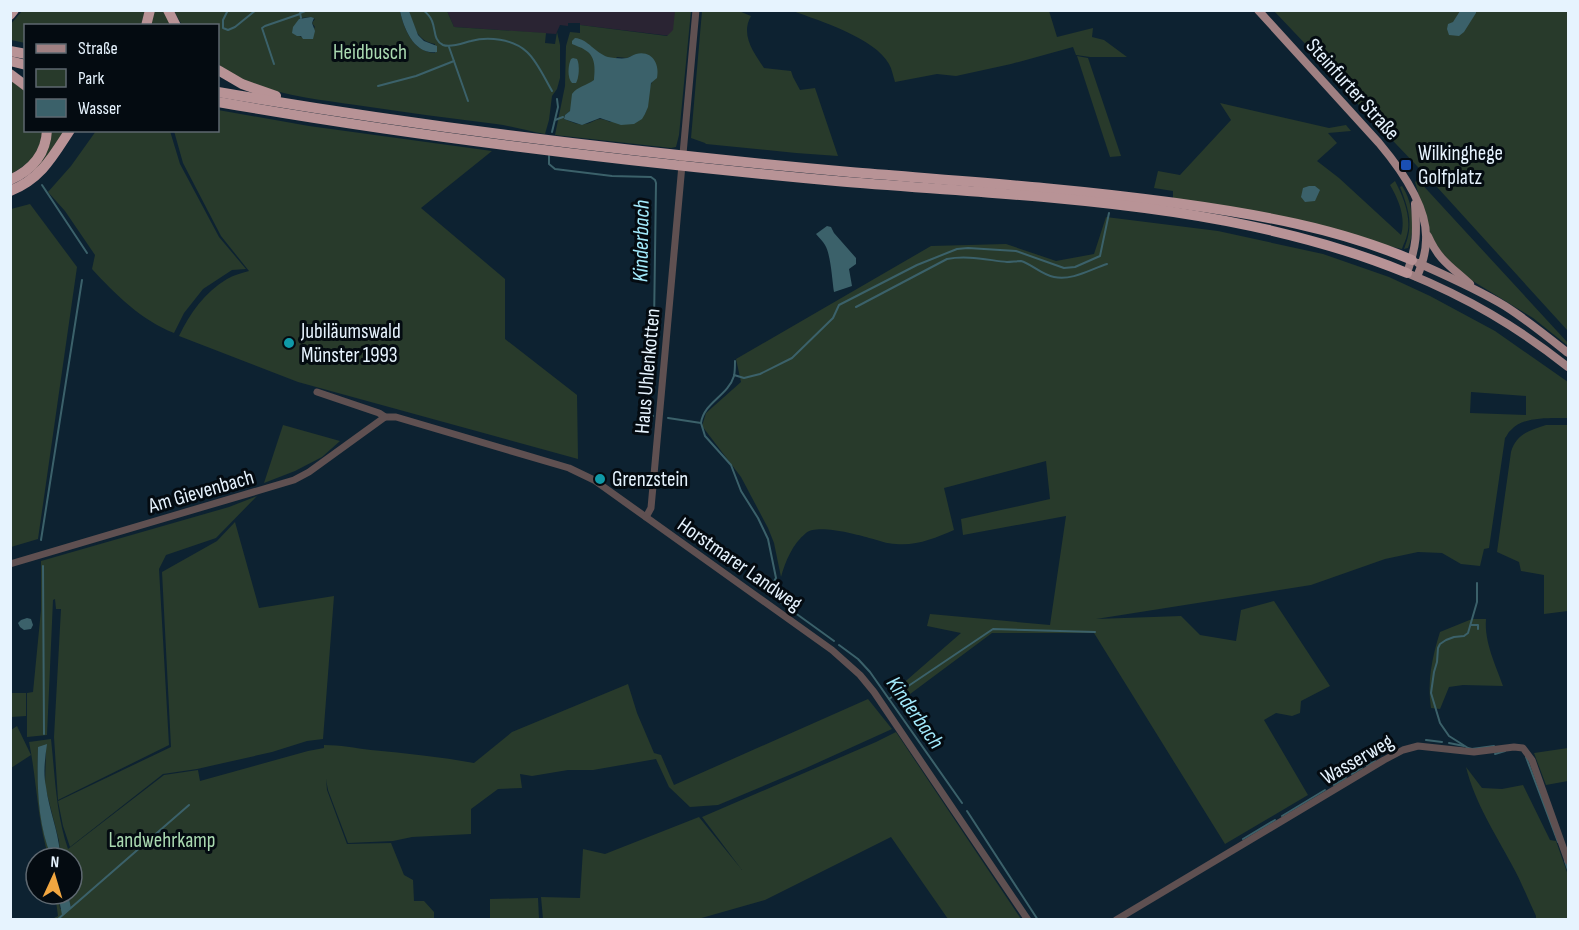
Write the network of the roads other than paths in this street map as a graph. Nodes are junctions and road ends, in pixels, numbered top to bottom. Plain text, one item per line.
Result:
1 (14, 10) edge
2 (168, 10) edge
3 (696, 10) edge
4 (1258, 10) edge
5 (10, 15) edge
6 (175, 24) edge
7 (219, 71) edge
8 (10, 74) edge
9 (24, 84) edge
10 (219, 92) edge
11 (221, 103) edge
12 (346, 113) junction
13 (47, 132) edge
14 (69, 132) edge
15 (10, 180) edge
16 (10, 191) edge
17 (1414, 196) junction
18 (1426, 233) junction
19 (1417, 262) junction
20 (1412, 275) junction
21 (1477, 291) junction
22 (1569, 353) edge
23 (1569, 367) edge
24 (317, 392) dead end
25 (385, 417) junction
26 (646, 517) junction
27 (10, 564) edge
28 (1569, 861) edge
29 (1028, 920) edge
30 (1116, 920) edge

1 - 5 highway
2 - 6 highway
3 - 26 street, Haus Uhlenkotten
4 - 17 main road, Steinfurter Straße
7 - 12 highway
8 - 9 highway
10 - 12 highway
11 - 20 highway
12 - 19 highway
13 - 15 highway
14 - 16 highway
17 - 18 main road, Steinfurter Straße
17 - 19 main road, Steinfurter Straße
18 - 19 main road, Steinfurter Straße
18 - 21 main road
19 - 20 main road, Steinfurter Straße
19 - 21 main road
20 - 23 main road
21 - 22 main road
24 - 25 street, Horstmarer Landweg
25 - 26 street, Horstmarer Landweg
25 - 27 street, Am Gievenbach
26 - 29 street, Horstmarer Landweg
28 - 30 street, Wasserweg

